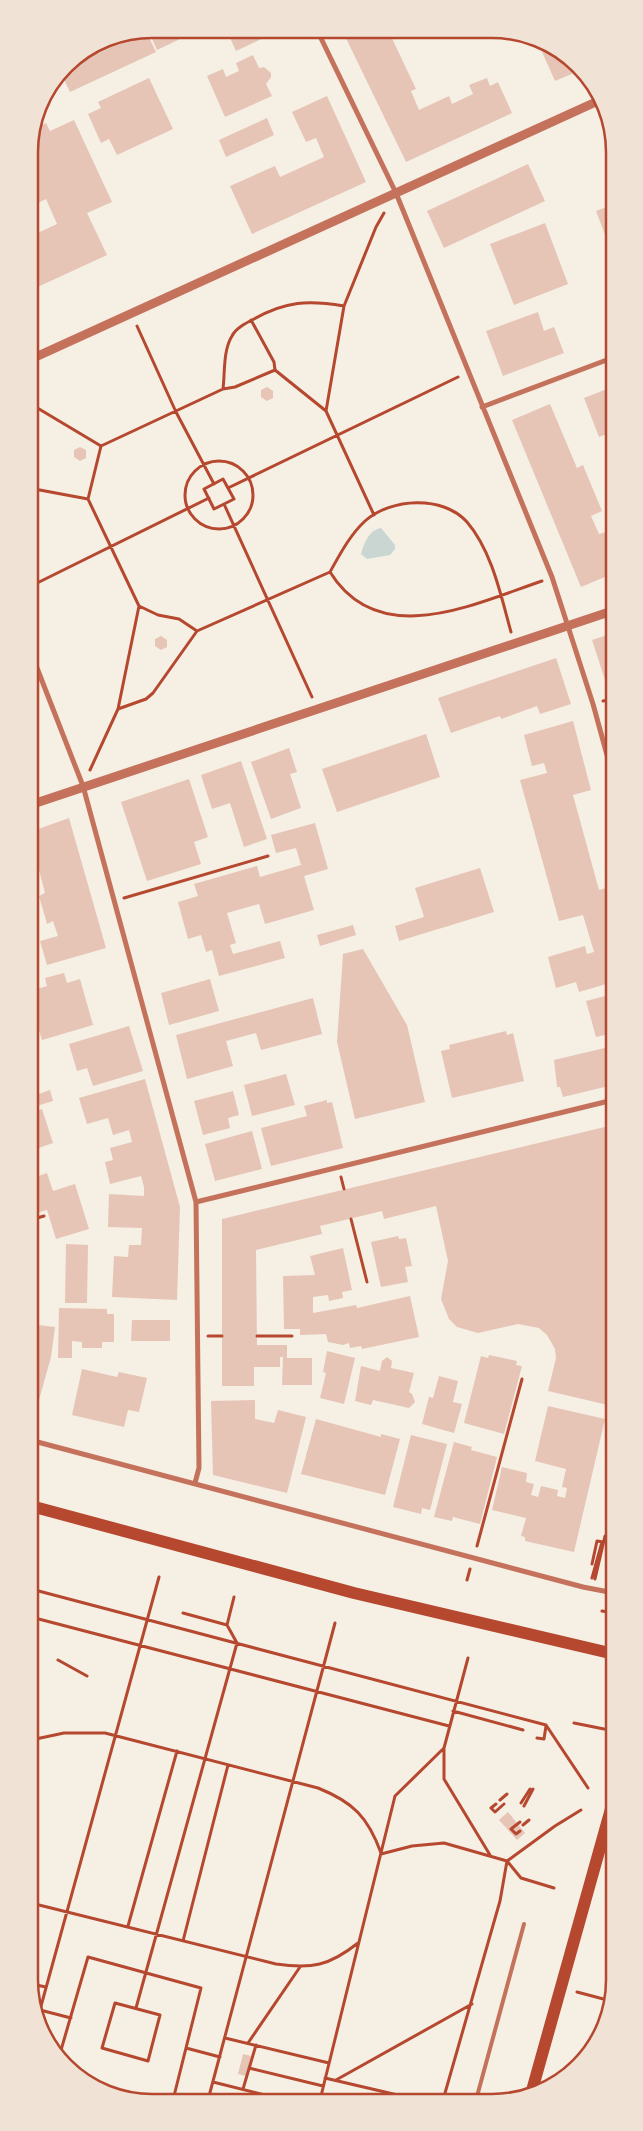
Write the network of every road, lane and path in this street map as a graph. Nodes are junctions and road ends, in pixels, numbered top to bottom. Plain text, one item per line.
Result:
1 (321, 38) edge
2 (594, 103) edge
3 (396, 194) junction
4 (344, 306) junction
5 (132, 314) junction
6 (251, 320) junction
7 (38, 356) edge
8 (606, 360) edge
9 (275, 370) junction
10 (468, 373) junction
11 (223, 389) junction
12 (482, 407) junction
13 (38, 408) edge
14 (326, 410) junction
15 (176, 412) junction
16 (336, 434) junction
17 (101, 446) junction
18 (203, 464) junction
19 (249, 477) junction
20 (214, 484) junction
21 (228, 488) junction
22 (38, 490) edge
23 (209, 498) junction
24 (88, 499) junction
25 (224, 504) junction
26 (187, 509) junction
27 (374, 515) junction
28 (234, 526) junction
29 (112, 548) junction
30 (330, 572) junction
31 (552, 577) junction
32 (38, 583) edge
33 (500, 595) junction
34 (268, 600) junction
35 (138, 606) junction
36 (606, 613) edge
37 (568, 625) junction
38 (197, 632) junction
39 (515, 643) junction
40 (38, 671) edge
41 (318, 708) junction
42 (118, 709) junction
43 (606, 752) edge
44 (83, 786) junction
45 (38, 802) edge
46 (268, 856) dead end
47 (114, 901) junction
48 (605, 1102) edge
49 (196, 1202) junction
50 (44, 1216) dead end
51 (38, 1218) edge
52 (351, 1219) dead end
53 (366, 1282) dead end
54 (256, 1336) dead end
55 (292, 1336) dead end
56 (522, 1379) dead end
57 (38, 1442) edge
58 (195, 1483) junction
59 (38, 1508) edge
60 (600, 1542) junction
61 (474, 1558) junction
62 (591, 1564) dead end
63 (159, 1577) dead end
64 (592, 1579) dead end
65 (467, 1580) dead end
66 (592, 1589) dead end
67 (605, 1591) edge
68 (38, 1592) edge
69 (234, 1597) dead end
70 (602, 1611) dead end
71 (605, 1612) edge
72 (183, 1613) dead end
73 (38, 1619) edge
74 (148, 1620) junction
75 (336, 1623) dead end
76 (227, 1625) junction
77 (237, 1643) junction
78 (141, 1645) junction
79 (605, 1652) edge
80 (468, 1658) dead end
81 (58, 1660) dead end
82 (324, 1667) junction
83 (231, 1668) junction
84 (86, 1676) dead end
85 (317, 1691) junction
86 (456, 1702) junction
87 (453, 1712) junction
88 (574, 1723) dead end
89 (546, 1725) junction
90 (449, 1726) junction
91 (604, 1729) dead end
92 (522, 1730) dead end
93 (115, 1735) junction
94 (38, 1738) edge
95 (537, 1738) dead end
96 (444, 1748) junction
97 (178, 1751) junction
98 (204, 1759) junction
99 (228, 1765) junction
100 (293, 1782) junction
101 (588, 1788) dead end
102 (530, 1789) dead end
103 (508, 1795) dead end
104 (496, 1804) dead end
105 (522, 1804) dead end
106 (581, 1810) dead end
107 (530, 1820) dead end
108 (520, 1822) dead end
109 (524, 1826) dead end
110 (520, 1830) dead end
111 (605, 1830) edge
112 (381, 1854) junction
113 (490, 1855) junction
114 (507, 1861) junction
115 (554, 1888) dead end
116 (38, 1905) edge
117 (66, 1912) junction
118 (524, 1924) dead end
119 (128, 1926) junction
120 (156, 1934) junction
121 (183, 1941) junction
122 (359, 1942) junction
123 (246, 1956) junction
124 (300, 1967) junction
125 (146, 1972) junction
126 (38, 1985) edge
127 (46, 1987) junction
128 (577, 1992) dead end
129 (603, 1999) edge
130 (472, 2004) junction
131 (41, 2006) edge
132 (136, 2008) junction
133 (42, 2011) edge
134 (71, 2018) junction
135 (225, 2038) junction
136 (248, 2043) junction
137 (256, 2045) junction
138 (186, 2048) junction
139 (61, 2049) edge
140 (220, 2057) junction
141 (329, 2063) junction
142 (249, 2068) junction
143 (325, 2078) junction
144 (336, 2080) junction
145 (213, 2082) junction
146 (534, 2085) edge
147 (323, 2086) junction
148 (243, 2090) junction
149 (174, 2094) edge
150 (210, 2094) edge
151 (260, 2094) edge
152 (321, 2094) edge
153 (394, 2094) edge
154 (445, 2094) edge
155 (478, 2094) edge

1 - 3 street
2 - 3 street
3 - 4 path
3 - 5 street
3 - 10 street
4 - 6 path
4 - 14 path
5 - 7 street
5 - 15 path
6 - 9 path
6 - 11 path
8 - 12 street
9 - 11 path
9 - 14 path
10 - 12 street
10 - 16 path
11 - 15 path
12 - 31 street
13 - 17 path
14 - 16 path
15 - 17 path
15 - 18 path
16 - 19 path
16 - 27 path
17 - 24 path
18 - 19 path
18 - 20 path
18 - 26 path
19 - 21 path
19 - 28 path
20 - 21 path
20 - 23 path
21 - 25 path
22 - 24 path
23 - 25 path
23 - 26 path
24 - 29 path
25 - 28 path
26 - 28 path
26 - 29 path
27 - 30 path
27 - 33 path
28 - 34 path
29 - 32 path
29 - 35 path
30 - 33 path
30 - 34 path
31 - 33 path
31 - 37 street
33 - 39 path
34 - 38 path
34 - 41 path
35 - 38 path
35 - 42 path
36 - 37 street
37 - 39 street
37 - 43 street
38 - 42 path
39 - 41 street
40 - 44 street
41 - 44 street
42 - 44 path
44 - 45 street
44 - 47 street
46 - 47 path
47 - 49 street
48 - 49 street
49 - 58 street
50 - 51 path
52 - 53 path
54 - 55 path
56 - 61 path
57 - 58 street
58 - 61 street
59 - 79 main road
60 - 62 path
60 - 64 path
60 - 66 path
61 - 65 path
61 - 67 street
63 - 74 path
68 - 74 path
69 - 76 path
70 - 71 path
72 - 76 path
73 - 78 path
74 - 77 path
74 - 78 path
75 - 82 path
76 - 77 path
77 - 82 path
77 - 83 path
78 - 83 path
78 - 93 path
80 - 86 path
81 - 84 path
82 - 85 path
82 - 86 path
83 - 85 path
83 - 98 path
85 - 90 path
85 - 100 path
86 - 87 path
86 - 89 path
87 - 90 path
87 - 92 path
88 - 91 path
89 - 95 path
89 - 101 path
90 - 96 path
93 - 94 path
93 - 97 path
93 - 117 path
96 - 112 path
96 - 113 path
97 - 98 path
97 - 119 path
98 - 99 path
98 - 120 path
99 - 100 path
99 - 121 path
100 - 112 path
100 - 123 path
102 - 105 path
103 - 104 path
106 - 114 path
107 - 109 path
108 - 110 path
111 - 146 main road
112 - 113 path
112 - 122 path
113 - 114 path
114 - 115 path
114 - 130 path
116 - 117 path
117 - 119 path
117 - 127 path
118 - 155 lane
119 - 120 path
120 - 121 path
120 - 125 path
121 - 123 path
122 - 124 path
122 - 141 path
123 - 124 path
123 - 135 path
124 - 136 path
125 - 132 path
125 - 134 path
125 - 138 path
126 - 127 path
127 - 131 path
128 - 129 path
130 - 144 path
130 - 154 path
132 - 132 path
133 - 134 path
134 - 139 path
135 - 136 path
135 - 140 path
136 - 137 path
137 - 141 path
137 - 142 path
138 - 140 path
138 - 149 path
140 - 145 path
141 - 143 path
142 - 147 path
142 - 148 path
143 - 144 path
143 - 147 path
144 - 153 path
145 - 148 path
145 - 150 path
147 - 152 path
148 - 151 path

